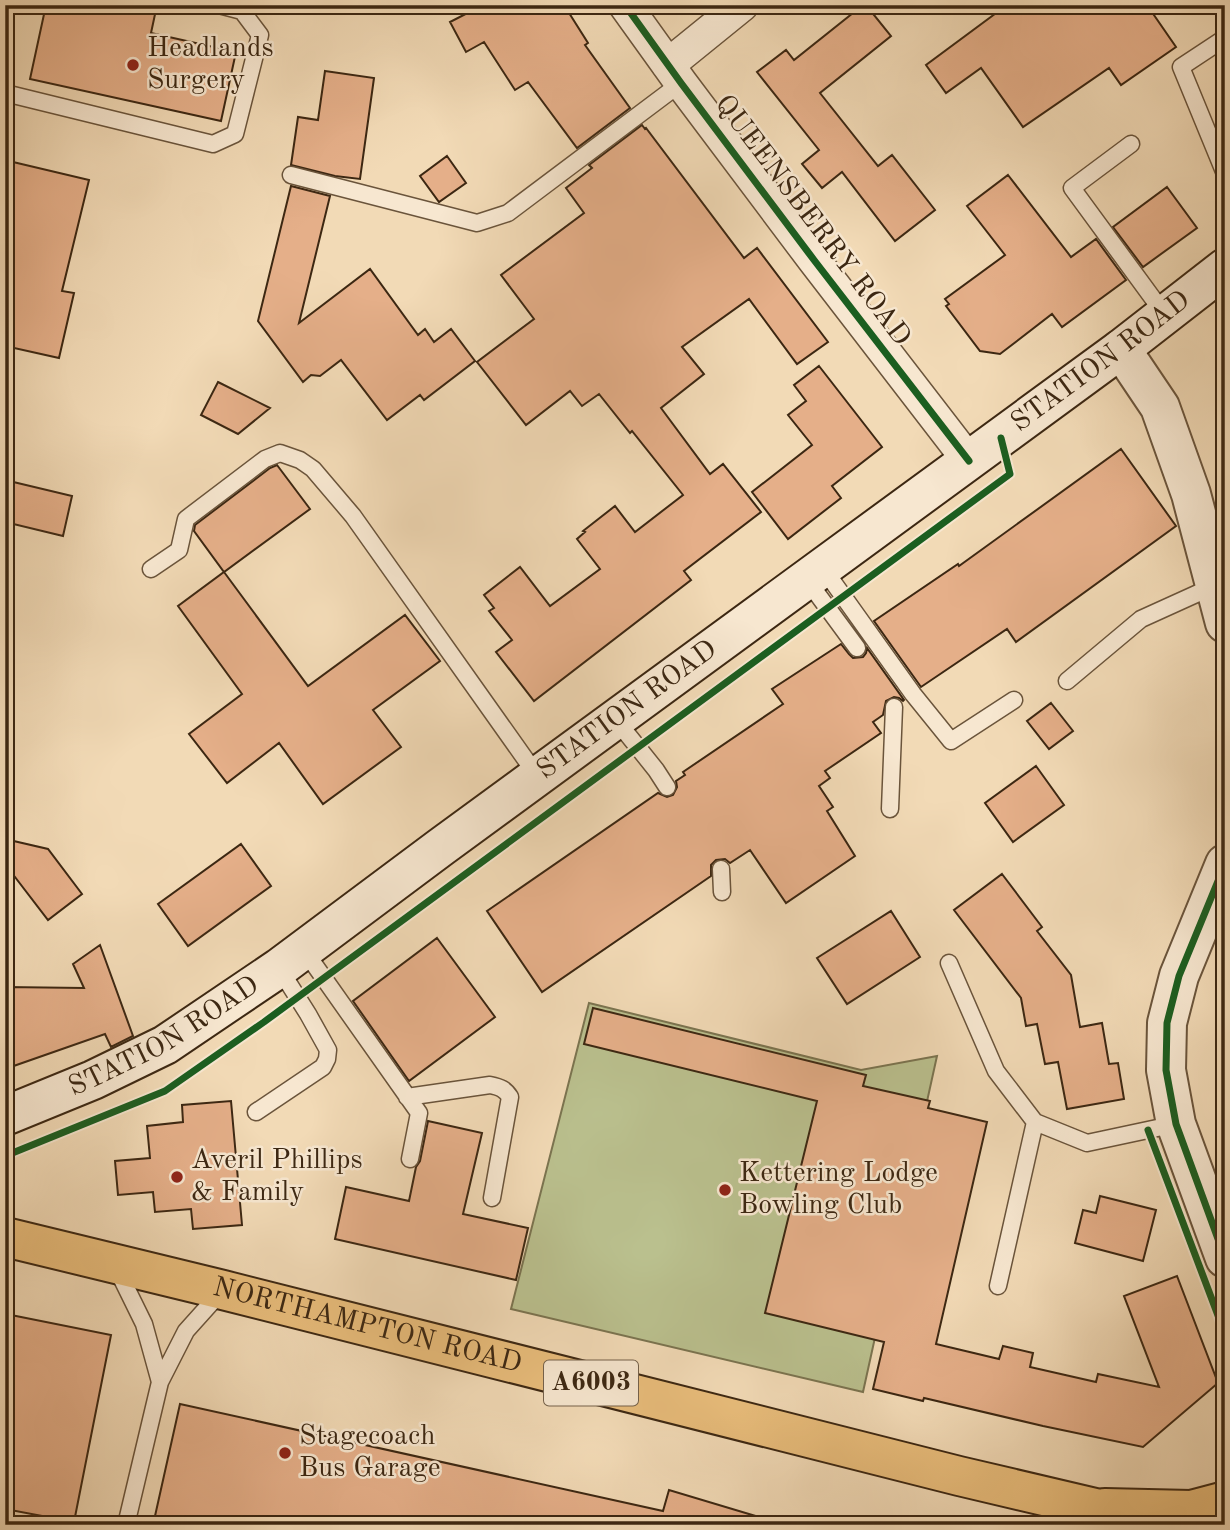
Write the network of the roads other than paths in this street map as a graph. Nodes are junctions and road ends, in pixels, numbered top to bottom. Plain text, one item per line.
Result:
1 (219, 5) edge
2 (625, 5) edge
3 (742, 5) edge
4 (1225, 38) edge
5 (674, 74) junction
6 (5, 93) edge
7 (1131, 144) dead end
8 (1225, 174) edge
9 (291, 175) dead end
10 (1225, 268) edge
11 (1165, 315) junction
12 (1121, 349) junction
13 (969, 461) junction
14 (151, 569) dead end
15 (815, 574) junction
16 (1216, 585) junction
17 (1225, 623) edge
18 (858, 648) dead end
19 (1067, 681) dead end
20 (1014, 700) dead end
21 (894, 707) dead end
22 (616, 720) junction
23 (538, 777) junction
24 (667, 787) dead end
25 (890, 809) dead end
26 (1225, 864) edge
27 (721, 869) dead end
28 (722, 892) dead end
29 (291, 959) junction
30 (949, 963) dead end
31 (407, 1097) junction
32 (256, 1112) dead end
33 (5, 1116) edge
34 (1035, 1122) junction
35 (1176, 1124) junction
36 (410, 1159) dead end
37 (492, 1198) dead end
38 (5, 1237) edge
39 (1225, 1258) edge
40 (114, 1264) junction
41 (998, 1286) dead end
42 (223, 1290) junction
43 (160, 1382) junction
44 (1225, 1502) edge
45 (1096, 1508) junction
46 (127, 1525) edge
47 (1134, 1525) edge

1 - 6 lane
2 - 5 street, QUEENSBERRY ROAD
3 - 5 street
4 - 8 lane
5 - 9 lane
5 - 13 street, QUEENSBERRY ROAD
7 - 11 lane
10 - 11 main road, STATION ROAD
11 - 12 main road, STATION ROAD
12 - 13 main road, STATION ROAD
12 - 16 main road
13 - 15 main road, STATION ROAD
14 - 23 lane
15 - 18 lane
15 - 20 lane
15 - 22 main road, STATION ROAD
16 - 17 main road
16 - 19 lane
21 - 25 lane
22 - 23 main road, STATION ROAD
22 - 24 lane
23 - 29 main road, STATION ROAD
26 - 35 main road
27 - 28 lane
29 - 31 lane
29 - 32 lane
29 - 33 main road, STATION ROAD
30 - 34 lane
31 - 36 lane
31 - 37 lane
34 - 35 lane
34 - 41 lane
35 - 39 main road
38 - 40 main road, NORTHAMPTON ROAD / A6003
40 - 42 main road, NORTHAMPTON ROAD / A6003
40 - 43 lane
42 - 43 lane
42 - 45 main road, NORTHAMPTON ROAD / A6003
43 - 46 lane
44 - 45 main road, NORTHAMPTON ROAD / A6003
45 - 47 main road, NORTHAMPTON ROAD / A6003

